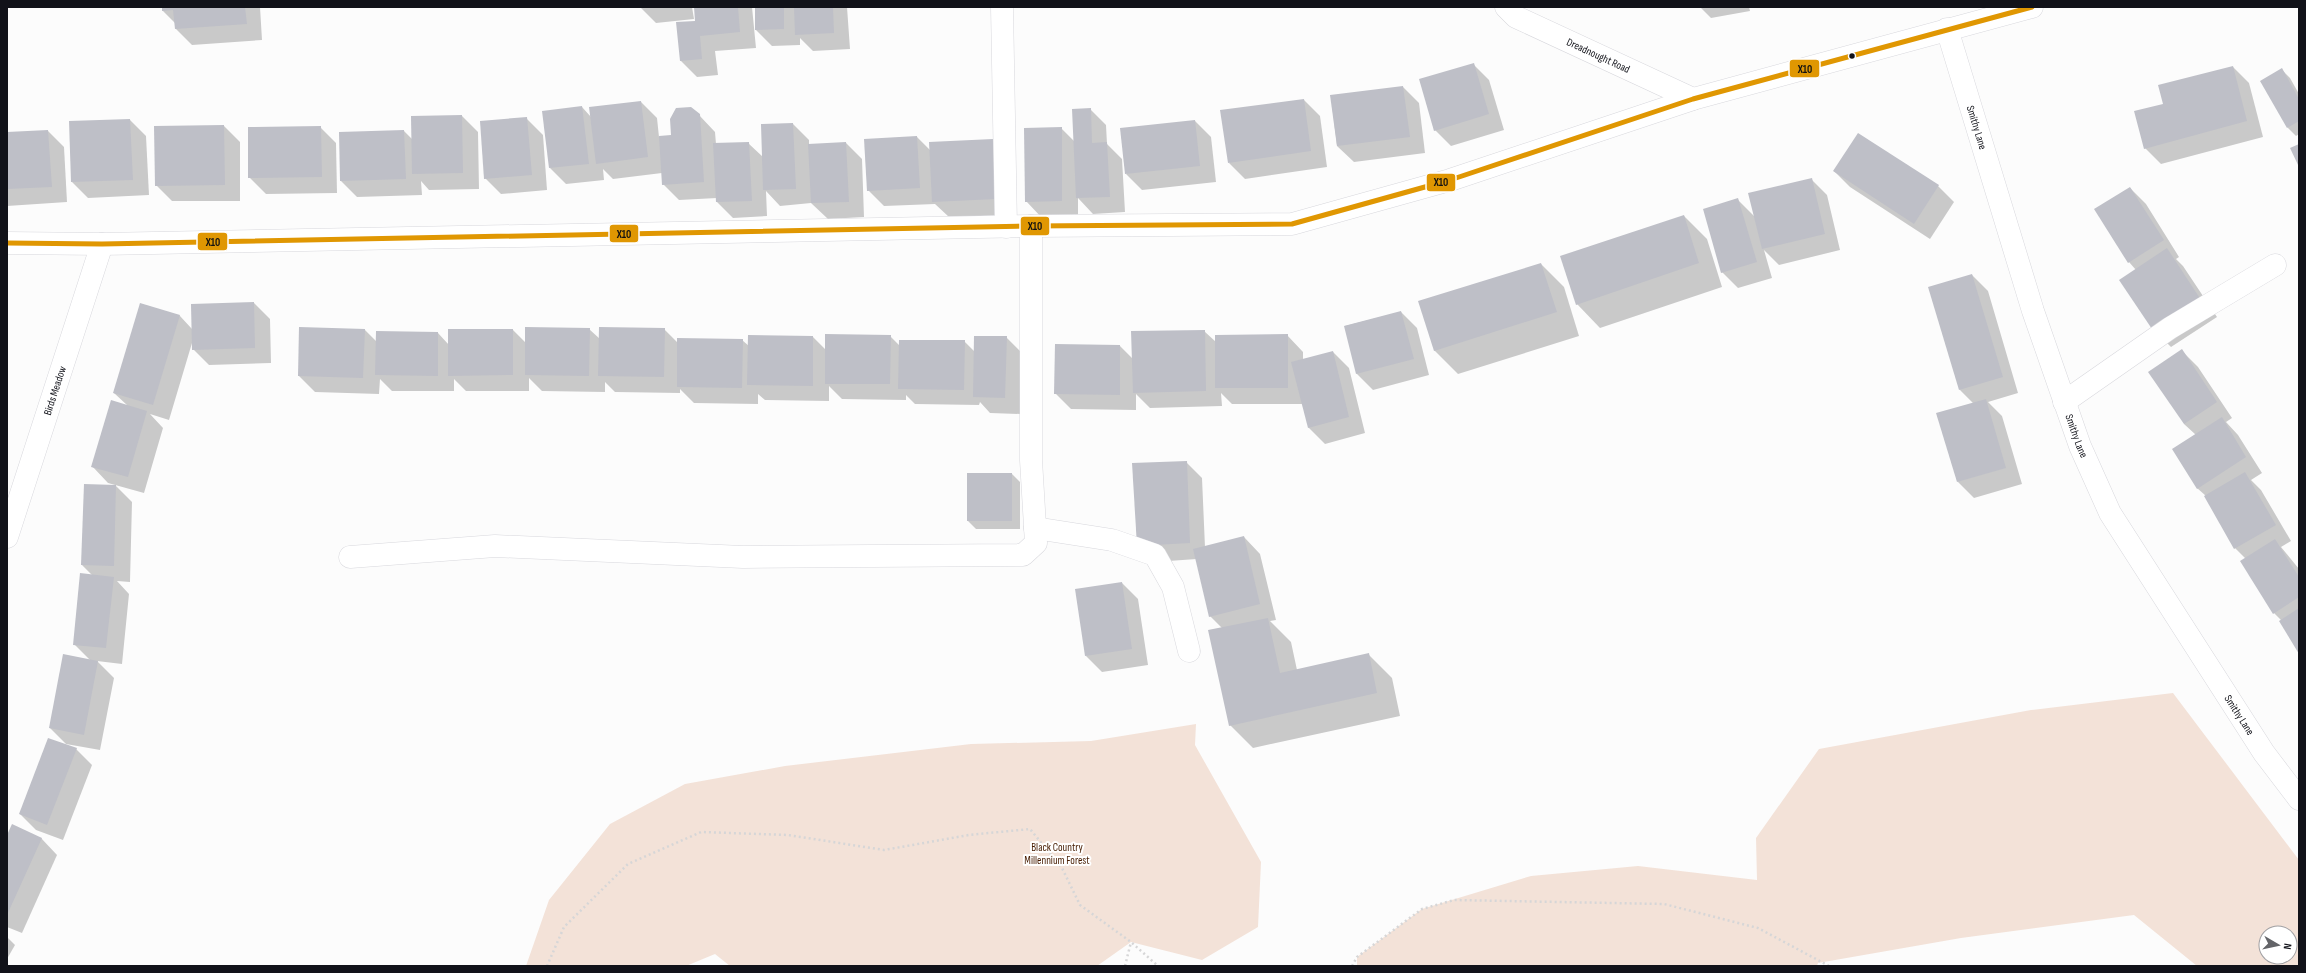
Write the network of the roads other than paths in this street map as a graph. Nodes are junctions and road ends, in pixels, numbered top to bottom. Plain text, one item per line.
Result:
1 (1002, 7) edge
2 (1506, 7) edge
3 (2032, 7) edge
4 (1947, 29) junction
5 (1693, 98) junction
6 (1031, 226) junction
7 (1006, 227) junction
8 (7, 243) edge
9 (102, 244) junction
10 (2275, 265) dead end
11 (2064, 402) junction
12 (1035, 528) junction
13 (7, 537) edge
14 (350, 557) dead end
15 (1189, 651) dead end
16 (2299, 799) edge

1 - 7 street
2 - 5 street, Dreadnought Road
3 - 4 street
4 - 5 street
4 - 11 street, Smithy Lane
5 - 6 street
6 - 7 street
6 - 12 street
7 - 9 street
8 - 9 street
9 - 13 street, Birds Meadow
10 - 11 street
11 - 16 street, Smithy Lane
12 - 14 street
12 - 15 street

